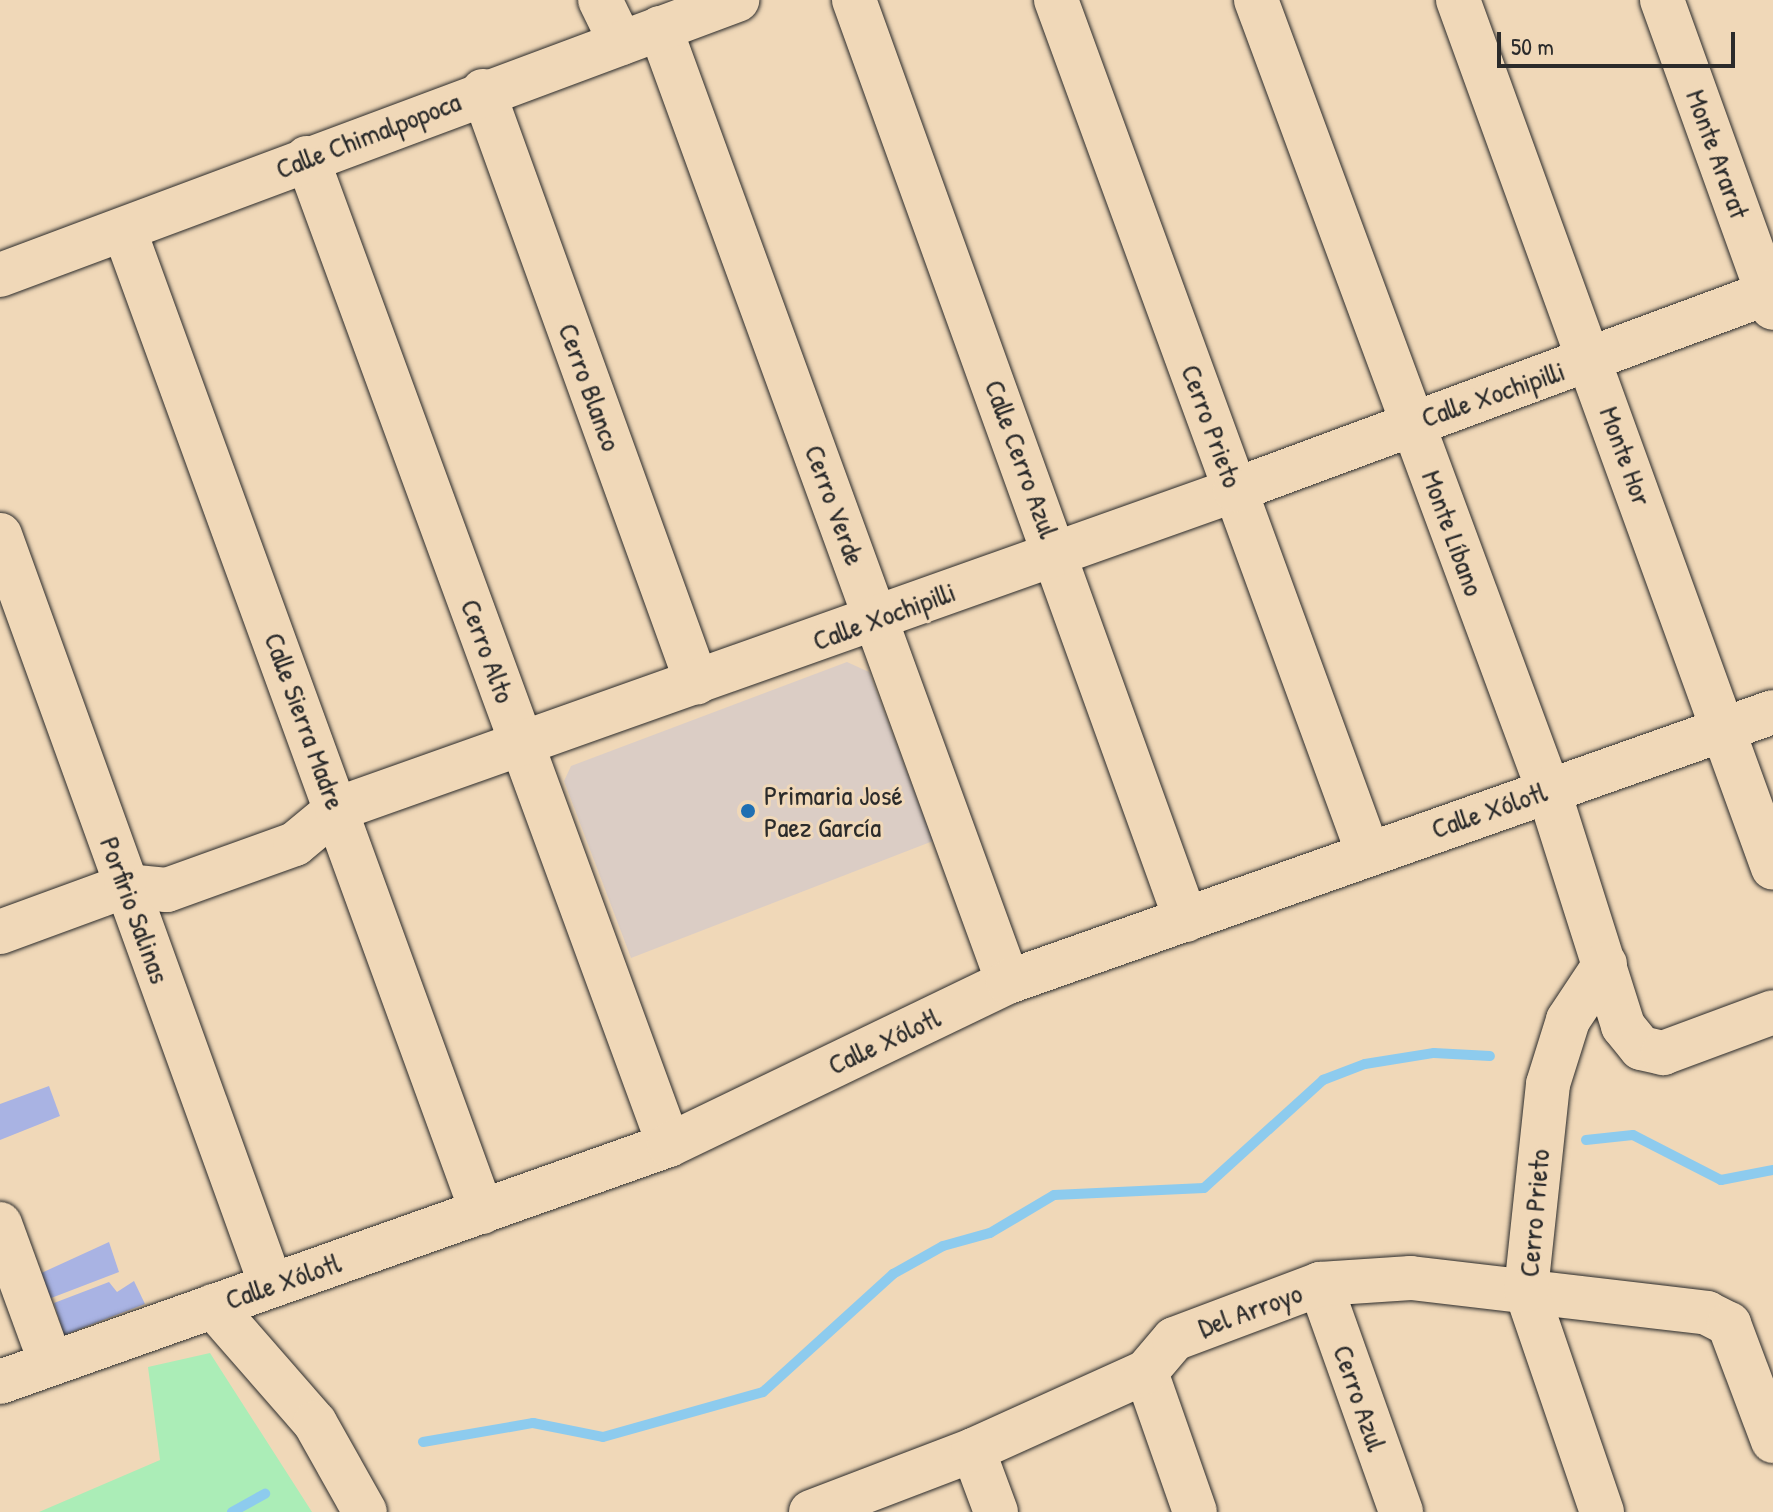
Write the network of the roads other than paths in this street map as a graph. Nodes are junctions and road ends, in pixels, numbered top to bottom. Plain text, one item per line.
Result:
1 (600, 0) edge
2 (737, 0) edge
3 (854, 0) edge
4 (1056, 0) edge
5 (1256, 0) edge
6 (1458, 0) edge
7 (1662, 0) edge
8 (640, 36) junction
9 (483, 91) junction
10 (307, 158) junction
11 (125, 232) junction
12 (0, 275) edge
13 (1772, 297) edge
14 (1591, 360) junction
15 (1412, 422) junction
16 (1235, 490) junction
17 (0, 535) edge
18 (1057, 555) junction
19 (877, 619) junction
20 (697, 683) junction
21 (1773, 712) edge
22 (1724, 727) junction
23 (523, 747) junction
24 (1548, 789) junction
25 (337, 809) junction
26 (1368, 853) junction
27 (1773, 868) edge
28 (126, 886) junction
29 (1186, 920) junction
30 (0, 932) edge
31 (1605, 964) junction
32 (1008, 982) junction
33 (1773, 1012) edge
34 (669, 1145) junction
35 (482, 1212) junction
36 (0, 1224) edge
37 (1320, 1284) junction
38 (271, 1285) junction
39 (1526, 1290) junction
40 (213, 1306) junction
41 (51, 1363) junction
42 (1146, 1372) junction
43 (0, 1382) edge
44 (1773, 1441) edge
45 (973, 1450) junction
46 (365, 1512) edge
47 (811, 1512) edge
48 (996, 1512) edge
49 (1195, 1512) edge
50 (1401, 1512) edge
51 (1602, 1512) edge

1 - 8 street, Cerro Verde
2 - 8 street, Calle Chimalpopoca
3 - 18 street, Calle Cerro Azul
4 - 16 street, Cerro Prieto
5 - 15 street, Monte Líbano
6 - 14 street, Monte Hor
7 - 13 street, Monte Ararat
8 - 9 street, Calle Chimalpopoca
8 - 19 street, Cerro Verde
9 - 10 street, Calle Chimalpopoca
9 - 20 street, Cerro Blanco
10 - 11 street, Calle Chimalpopoca
10 - 23 street, Cerro Alto
11 - 12 street, Calle Chimalpopoca
11 - 25 street, Calle Sierra Madre
13 - 14 street, Calle Xochipilli
14 - 15 street, Calle Xochipilli
14 - 22 street, Monte Hor
15 - 16 street, Calle Xochipilli
15 - 24 street, Monte Líbano
16 - 18 street, Calle Xochipilli
16 - 26 street, Cerro Prieto
17 - 28 street, Porfirio Salinas
18 - 19 street, Calle Xochipilli
18 - 29 street, Calle Cerro Azul
19 - 20 street, Calle Xochipilli
19 - 32 street, Cerro Verde
20 - 23 street, Calle Xochipilli
21 - 22 street, Calle Xólotl
22 - 24 street, Calle Xólotl
22 - 27 street, Monte Hor
23 - 25 street, Calle Xochipilli
23 - 34 street, Cerro Alto
24 - 26 street, Calle Xólotl
24 - 31 street, Monte Líbano
25 - 28 street, Calle Xochipilli
25 - 35 street, Calle Sierra Madre
26 - 29 street, Calle Xólotl
28 - 30 street, Calle Xochipilli
28 - 38 street, Porfirio Salinas
29 - 32 street, Calle Xólotl
31 - 33 street, Monte Líbano
31 - 39 street, Cerro Prieto
32 - 34 street, Calle Xólotl
34 - 35 street, Calle Xólotl
35 - 38 street, Calle Xólotl
36 - 41 street
37 - 39 street, Del Arroyo
37 - 42 street, Del Arroyo
37 - 50 street, Cerro Azul
38 - 40 street, Calle Xólotl
39 - 44 street, Del Arroyo
39 - 51 street, Cerro Prieto
40 - 41 street, Calle Xólotl
40 - 46 street
41 - 43 street, Calle Xólotl
42 - 45 street, Del Arroyo
42 - 49 street
45 - 47 street, Del Arroyo
45 - 48 street

